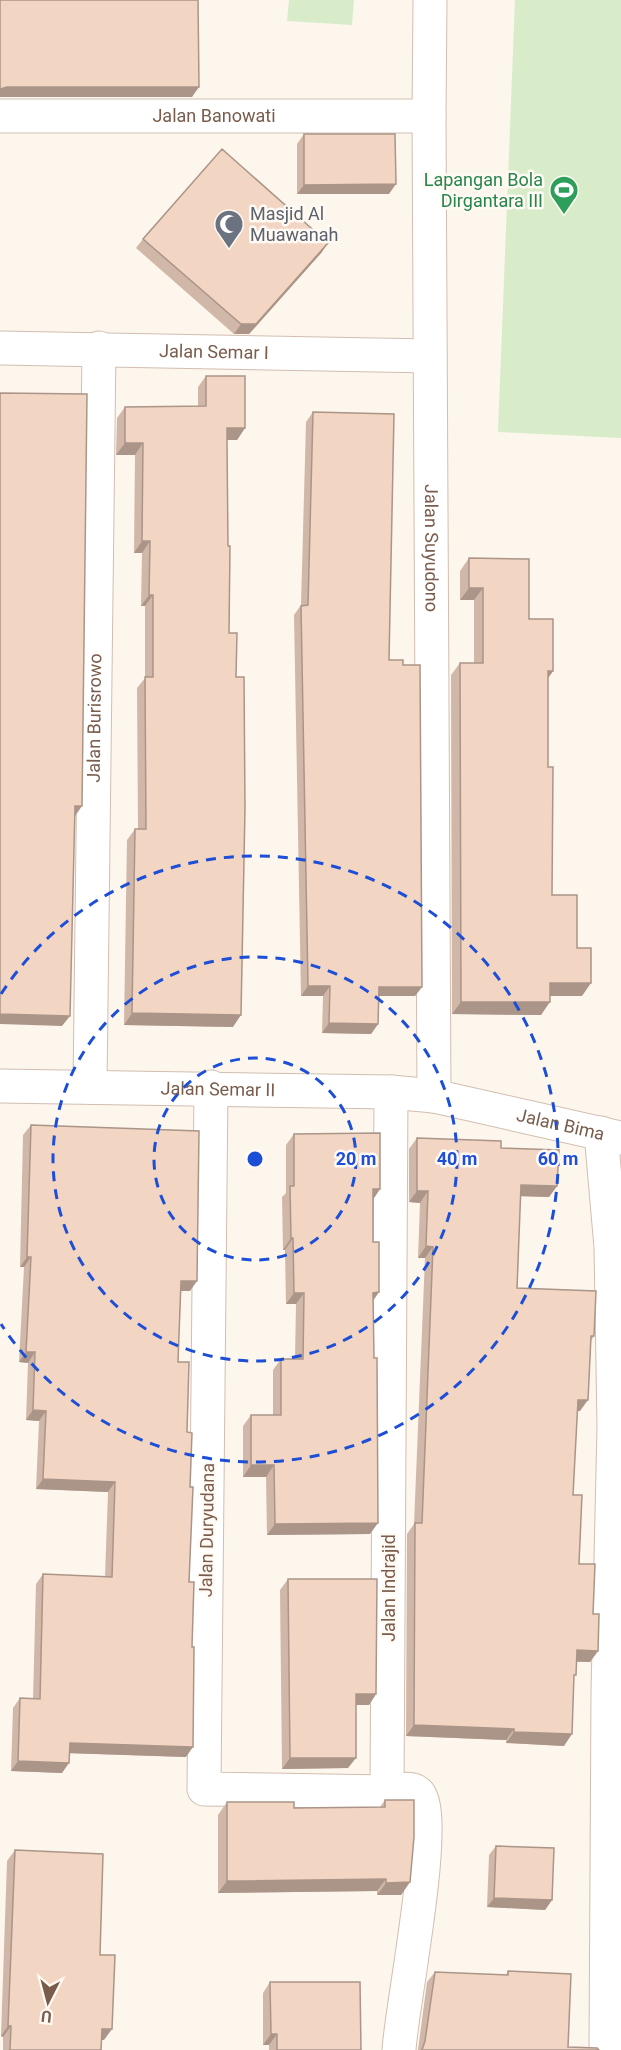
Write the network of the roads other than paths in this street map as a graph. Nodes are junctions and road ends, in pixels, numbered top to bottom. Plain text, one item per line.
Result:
1 (430, 0) edge
2 (429, 116) junction
3 (0, 117) edge
4 (0, 348) edge
5 (99, 348) junction
6 (430, 356) junction
7 (0, 1086) edge
8 (90, 1087) junction
9 (211, 1088) junction
10 (391, 1092) junction
11 (434, 1096) junction
12 (611, 1136) edge
13 (387, 1792) junction
14 (399, 2050) edge
15 (606, 2050) edge

1 - 2 street, Jalan Suyudono
2 - 3 street, Jalan Banowati
2 - 6 street, Jalan Suyudono
4 - 5 street, Jalan Semar I
5 - 6 street, Jalan Semar I
5 - 8 street, Jalan Burisrowo
6 - 11 street, Jalan Suyudono
7 - 8 street, Jalan Semar II
8 - 9 street, Jalan Semar II
9 - 10 street, Jalan Semar II
9 - 13 street, Jalan Duryudana
10 - 11 street, Jalan Semar II
10 - 13 street, Jalan Indrajid
11 - 12 street, Jalan Bima
12 - 15 street, Jalan Bima
13 - 14 street

